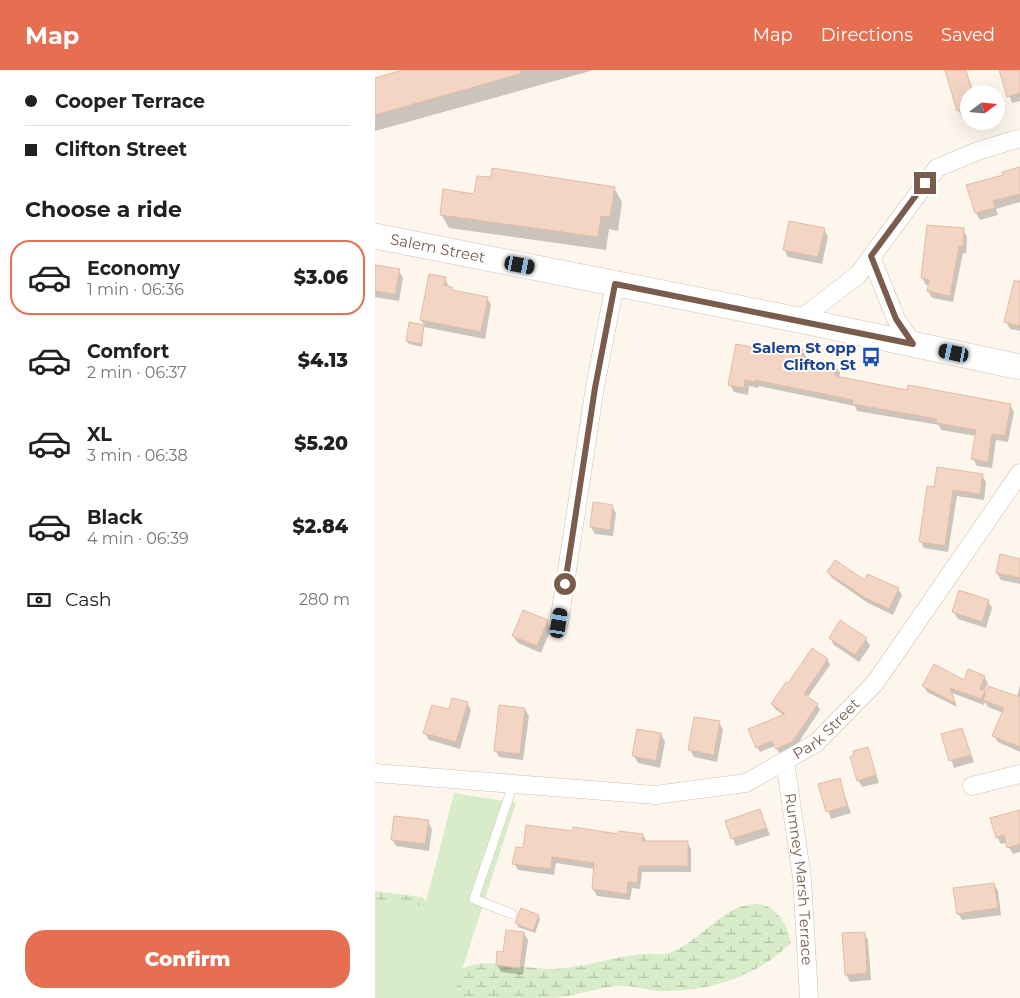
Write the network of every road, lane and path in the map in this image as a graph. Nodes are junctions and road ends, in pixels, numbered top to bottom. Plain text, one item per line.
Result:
1 (1020, 138) edge
2 (375, 236) edge
3 (871, 256) junction
4 (615, 284) junction
5 (799, 320) junction
6 (913, 344) junction
7 (1020, 367) edge
8 (1020, 473) edge
9 (559, 623) dead end
10 (785, 761) junction
11 (375, 773) edge
12 (1020, 774) edge
13 (517, 785) junction
14 (972, 786) dead end
15 (512, 914) dead end
16 (809, 998) edge

1 - 3 street
2 - 4 main road, Salem Street
3 - 5 street
3 - 6 street
4 - 5 main road, Salem Street
4 - 9 street
5 - 6 main road, Salem Street
6 - 7 main road, Salem Street
8 - 10 street, Park Street
10 - 13 street, Park Street
10 - 16 street, Rumney Marsh Terrace
11 - 13 street, Park Street
12 - 14 street
13 - 15 lane

